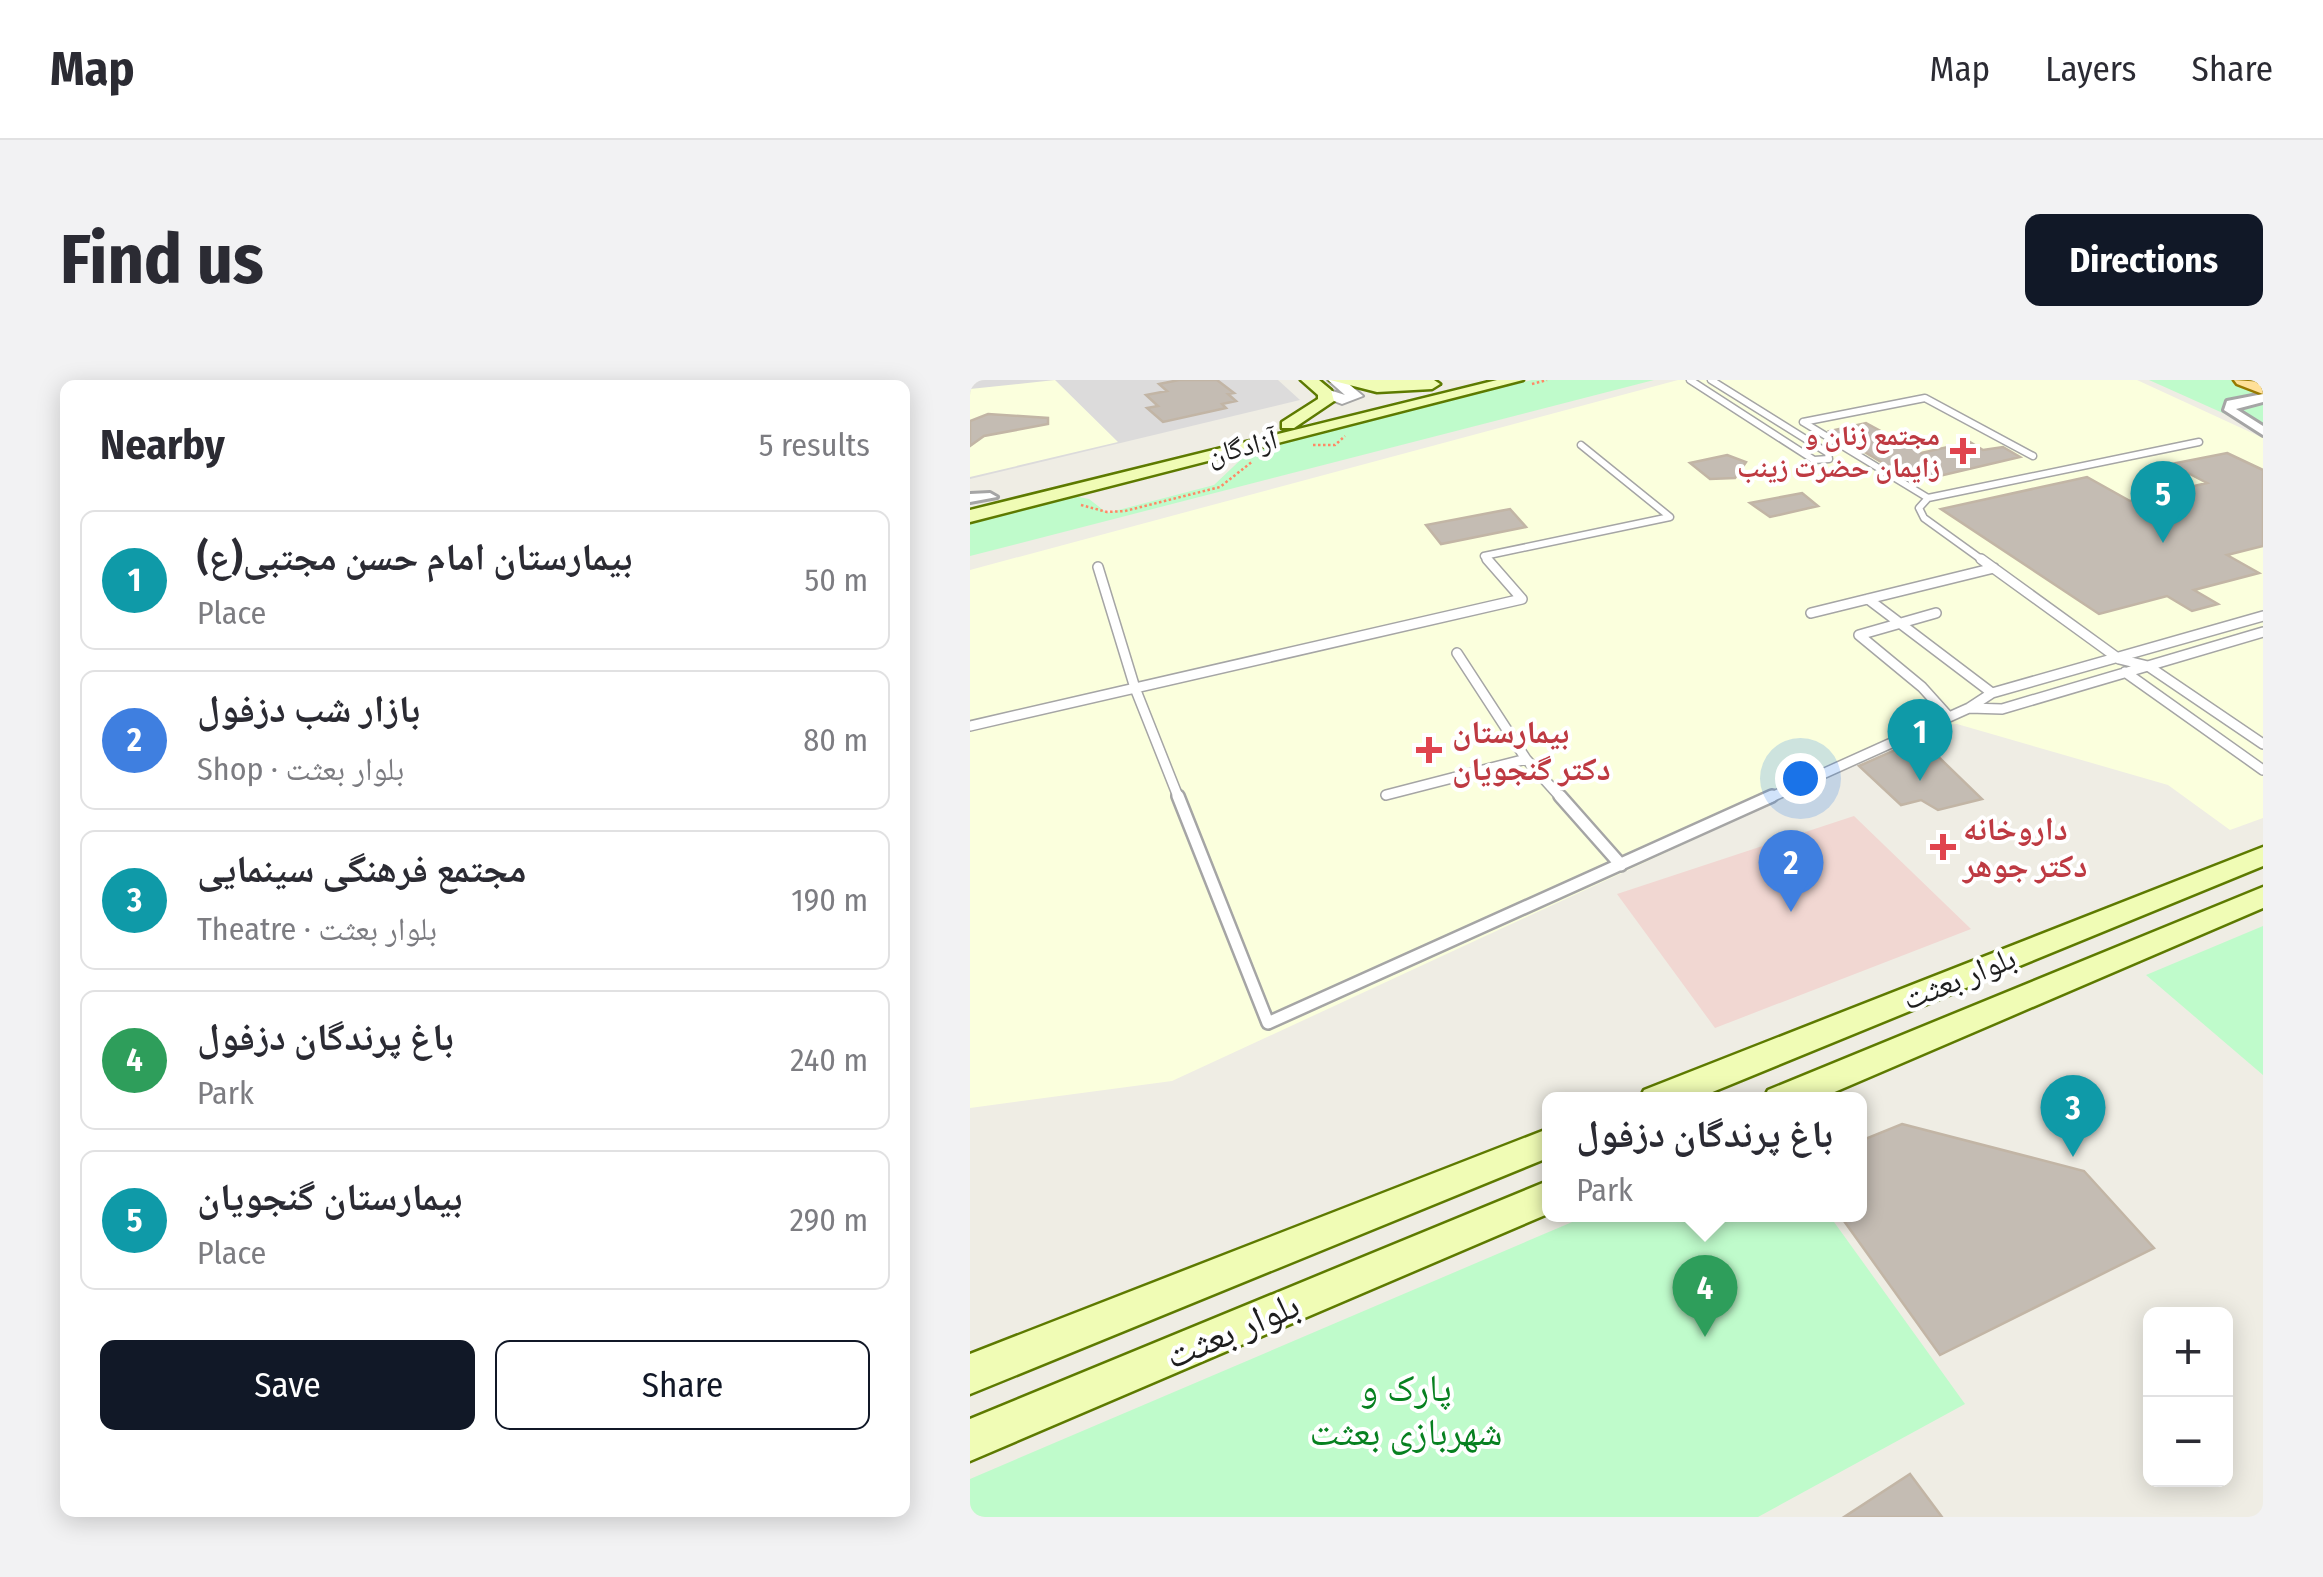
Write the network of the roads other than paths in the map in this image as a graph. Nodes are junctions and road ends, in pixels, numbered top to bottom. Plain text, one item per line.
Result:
1 (1309, 380) edge
2 (1462, 380) edge
3 (1690, 380) edge
4 (1711, 380) edge
5 (2243, 380) edge
6 (1522, 382) edge
7 (1333, 384) edge
8 (2263, 388) edge
9 (2263, 398) edge
10 (1803, 422) junction
11 (1288, 425) junction
12 (1784, 426) junction
13 (2263, 431) edge
14 (2199, 442) dead end
15 (1581, 445) dead end
16 (2033, 456) dead end
17 (1928, 498) junction
18 (970, 500) edge
19 (970, 516) edge
20 (1098, 566) dead end
21 (1994, 568) junction
22 (1868, 599) junction
23 (1936, 613) dead end
24 (1811, 614) dead end
25 (2263, 616) edge
26 (1898, 622) junction
27 (2263, 632) edge
28 (1457, 654) dead end
29 (2119, 659) junction
30 (2148, 666) junction
31 (2126, 673) junction
32 (1135, 688) junction
33 (1992, 693) junction
34 (1969, 708) junction
35 (1949, 717) junction
36 (970, 726) edge
37 (2263, 744) edge
38 (1526, 759) junction
39 (2263, 770) edge
40 (1386, 795) dead end
41 (2263, 856) edge
42 (1622, 864) junction
43 (2263, 897) edge
44 (1976, 971) junction
45 (2004, 1006) junction
46 (1676, 1092) edge
47 (1799, 1092) edge
48 (1539, 1146) edge
49 (1542, 1199) edge
50 (970, 1374) edge
51 (970, 1440) edge

1 - 7 main road
2 - 7 main road
2 - 11 main road, آزادگان
3 - 12 lane
4 - 12 lane
5 - 8 main road
6 - 19 main road, آزادگان
7 - 11 main road
9 - 13 street
10 - 12 lane
10 - 16 lane
10 - 17 lane
11 - 18 main road, آزادگان
14 - 17 lane
15 - 32 lane
17 - 21 lane
20 - 32 lane
21 - 22 lane
21 - 29 lane
22 - 24 lane
22 - 26 lane
23 - 26 lane
25 - 29 lane
26 - 33 lane
26 - 35 lane
27 - 30 lane
28 - 38 lane
29 - 30 lane
29 - 31 lane
29 - 33 lane
30 - 31 lane
30 - 37 lane
31 - 34 lane
31 - 39 lane
32 - 36 lane
32 - 42 lane
33 - 34 lane
34 - 35 lane
35 - 42 lane
38 - 40 lane
38 - 42 lane
41 - 44 main road, بلوار بعثت
43 - 45 main road, بلوار بعثت
44 - 45 main road
44 - 46 main road, بلوار بعثت
45 - 47 main road, بلوار بعثت
48 - 50 main road, بلوار بعثت
49 - 51 main road, بلوار بعثت

